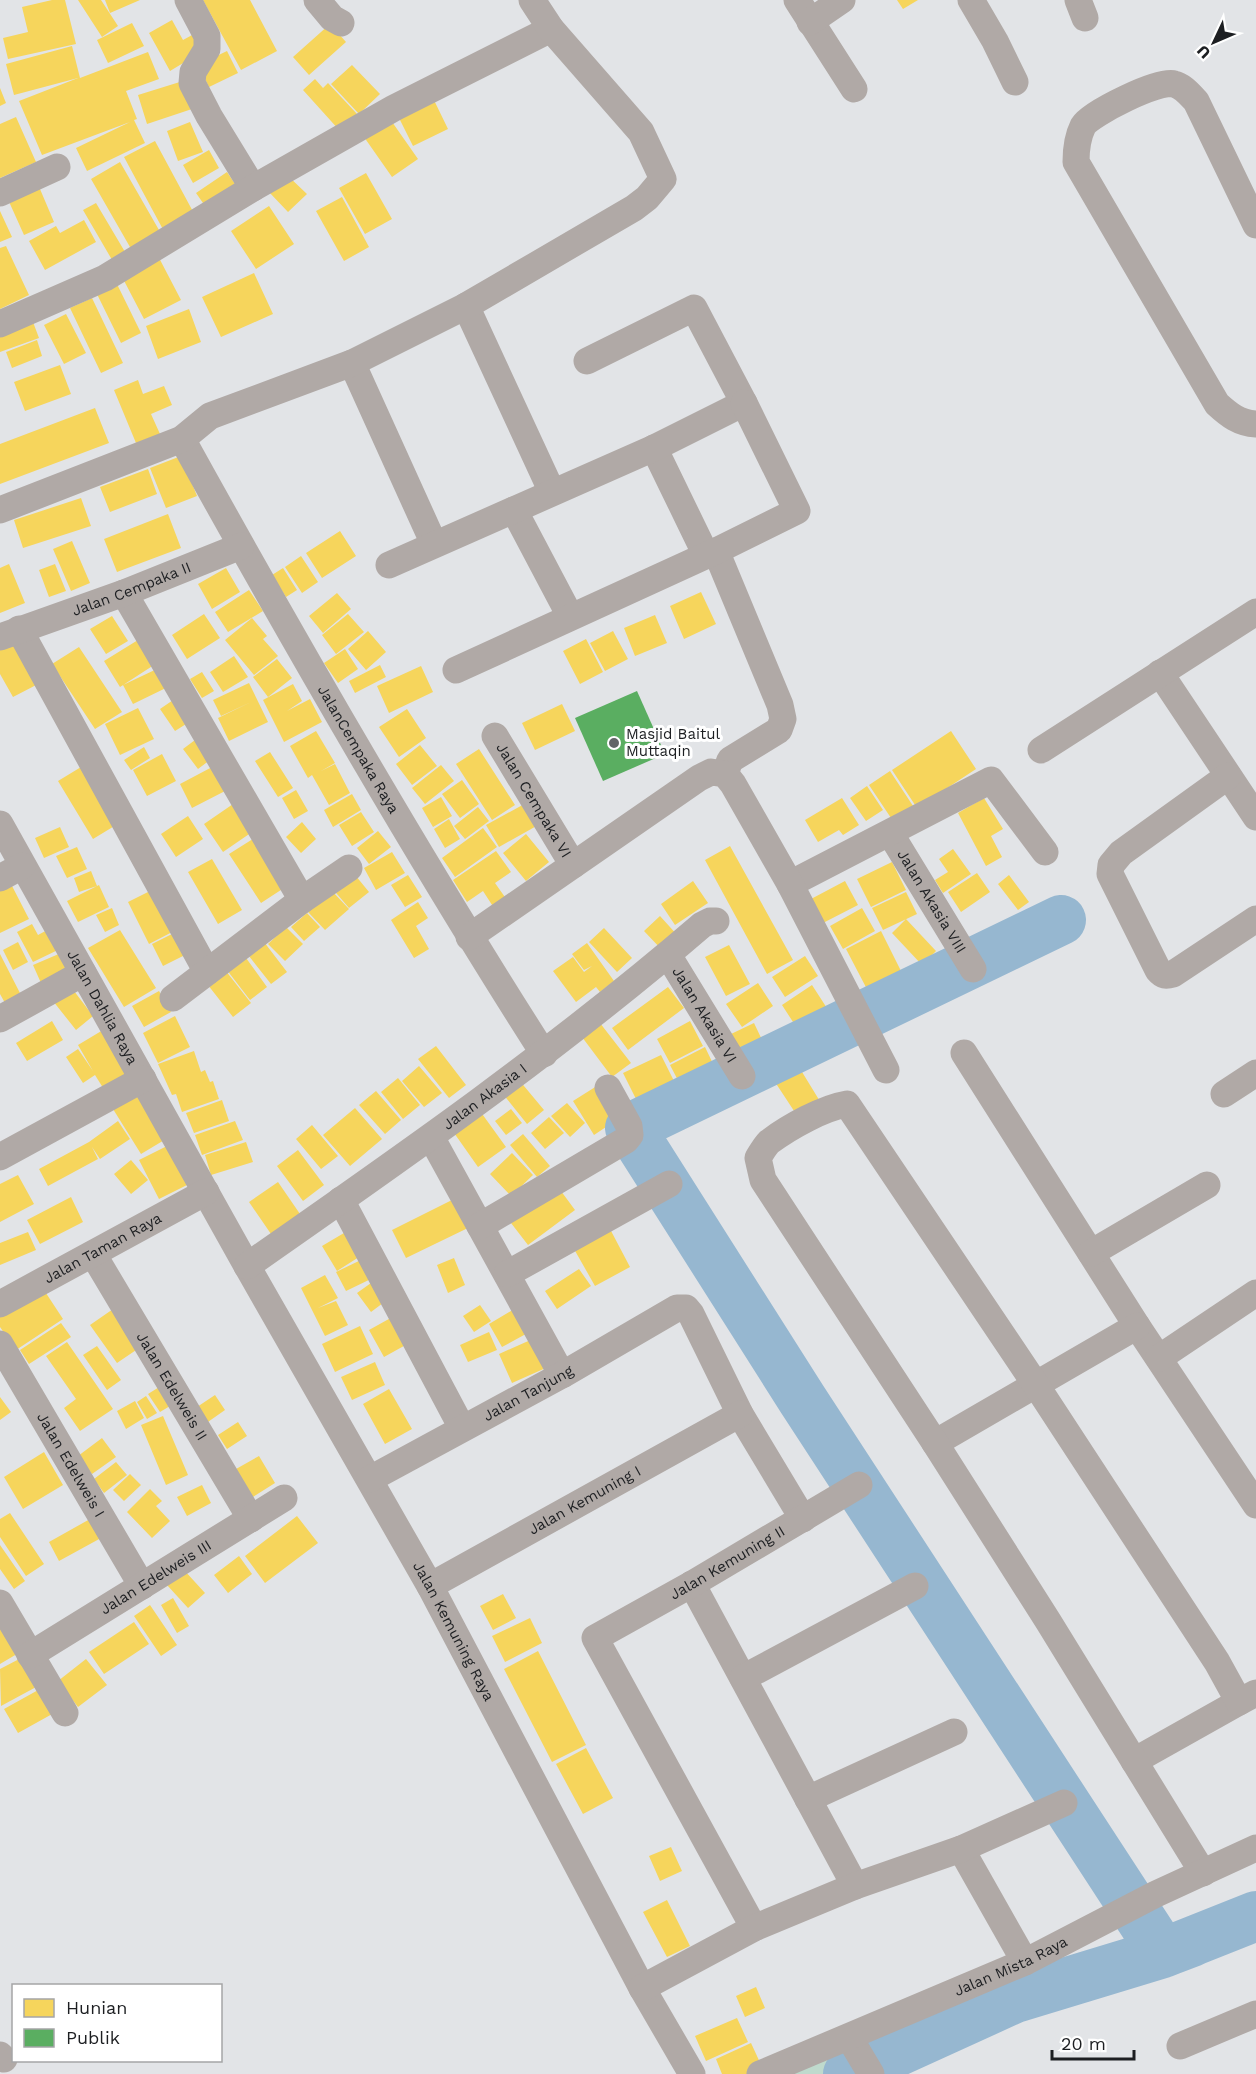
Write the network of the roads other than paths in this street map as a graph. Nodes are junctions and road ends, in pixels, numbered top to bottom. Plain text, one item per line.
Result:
1 (188, 0) edge
2 (317, 0) edge
3 (532, 0) edge
4 (842, 0) edge
5 (971, 0) edge
6 (804, 11) edge
7 (341, 23) dead end
8 (551, 29) junction
9 (1015, 82) dead end
10 (854, 89) dead end
11 (57, 167) dead end
12 (253, 188) junction
13 (0, 193) edge
14 (1255, 219) edge
15 (466, 306) junction
16 (0, 324) edge
17 (587, 361) dead end
18 (352, 363) junction
19 (744, 403) junction
20 (1256, 424) edge
21 (182, 439) junction
22 (654, 448) junction
23 (552, 492) junction
24 (0, 510) edge
25 (514, 510) junction
26 (434, 544) junction
27 (241, 546) junction
28 (711, 553) junction
29 (389, 565) dead end
30 (124, 593) junction
31 (1256, 612) edge
32 (570, 616) junction
33 (9, 633) edge
34 (456, 670) dead end
35 (1160, 673) junction
36 (495, 736) dead end
37 (1041, 750) dead end
38 (725, 774) junction
39 (1228, 776) junction
40 (1256, 817) edge
41 (0, 824) edge
42 (890, 833) junction
43 (1045, 852) dead end
44 (573, 865) junction
45 (349, 868) dead end
46 (11, 872) edge
47 (790, 884) junction
48 (302, 900) junction
49 (1256, 919) edge
50 (716, 921) dead end
51 (469, 937) junction
52 (668, 955) junction
53 (973, 969) dead end
54 (207, 972) junction
55 (83, 973) junction
56 (173, 998) dead end
57 (0, 1019) edge
58 (964, 1053) dead end
59 (544, 1054) junction
60 (886, 1070) dead end
61 (1256, 1073) edge
62 (742, 1076) dead end
63 (143, 1079) junction
64 (608, 1088) dead end
65 (1224, 1094) dead end
66 (431, 1137) junction
67 (0, 1157) edge
68 (669, 1184) dead end
69 (1208, 1185) dead end
70 (206, 1192) junction
71 (341, 1200) junction
72 (480, 1226) junction
73 (1091, 1253) junction
74 (93, 1254) junction
75 (247, 1266) junction
76 (507, 1274) junction
77 (1256, 1293) edge
78 (0, 1304) edge
79 (1137, 1326) junction
80 (0, 1344) edge
81 (1159, 1358) junction
82 (562, 1375) junction
83 (1036, 1385) junction
84 (740, 1414) junction
85 (462, 1428) junction
86 (935, 1443) junction
87 (370, 1479) junction
88 (859, 1485) dead end
89 (284, 1498) dead end
90 (1256, 1504) edge
91 (251, 1519) junction
92 (803, 1519) junction
93 (692, 1584) junction
94 (142, 1586) junction
95 (430, 1586) junction
96 (915, 1586) dead end
97 (0, 1603) edge
98 (30, 1655) junction
99 (743, 1678) junction
100 (1247, 1698) edge
101 (65, 1713) dead end
102 (954, 1732) dead end
103 (1134, 1761) junction
104 (808, 1799) junction
105 (1064, 1803) dead end
106 (1256, 1848) edge
107 (961, 1849) junction
108 (1203, 1872) junction
109 (855, 1886) junction
110 (754, 1928) junction
111 (1025, 1962) junction
112 (642, 1988) junction
113 (1256, 2014) edge
114 (849, 2037) junction
115 (1180, 2046) dead end
116 (692, 2074) edge
117 (760, 2074) edge
118 (871, 2074) edge

1 - 12 street
2 - 7 street
3 - 8 street
4 - 6 street
5 - 9 street
6 - 10 street
8 - 12 street
8 - 15 street
11 - 13 street
12 - 16 street
14 - 20 street
15 - 18 street
15 - 23 street
17 - 19 street
18 - 21 street
18 - 26 street
19 - 22 street
19 - 28 street
21 - 24 street
21 - 27 street, JalanCempaka Raya
22 - 23 street
22 - 28 street
23 - 25 street
25 - 26 street
25 - 32 street
26 - 29 street
27 - 30 street, Jalan Cempaka II
27 - 51 street, JalanCempaka Raya
28 - 32 street
28 - 38 street
30 - 33 street, Jalan Cempaka II
30 - 48 street
31 - 35 street
32 - 34 street
33 - 54 street
35 - 37 street
35 - 39 street
36 - 44 street, Jalan Cempaka VI
38 - 44 street
38 - 47 street
39 - 40 street
39 - 49 street
41 - 46 street, Jalan Dahlia Raya
42 - 43 street
42 - 47 street
42 - 53 street, Jalan Akasia VIII
44 - 51 street
45 - 48 street
46 - 55 street, Jalan Dahlia Raya
47 - 60 street
48 - 54 street
50 - 52 street, Jalan Akasia I
51 - 59 street, JalanCempaka Raya
52 - 59 street, Jalan Akasia I
52 - 62 street, Jalan Akasia VI
54 - 56 street
55 - 57 street
55 - 63 street, Jalan Dahlia Raya
58 - 73 street
59 - 66 street, Jalan Akasia I
61 - 65 street
63 - 67 street
63 - 70 street, Jalan Dahlia Raya
64 - 72 street
66 - 71 street, Jalan Akasia I
66 - 72 street
68 - 76 street
69 - 73 street
70 - 74 street, Jalan Taman Raya
70 - 75 street, Jalan Kemuning Raya
71 - 75 street, Jalan Akasia I
71 - 85 street
72 - 76 street
73 - 79 street
74 - 78 street, Jalan Taman Raya
74 - 91 street, Jalan Edelweis II
75 - 87 street, Jalan Kemuning Raya
76 - 82 street
77 - 81 street
79 - 81 street
79 - 83 street
80 - 94 street, Jalan Edelweis I
81 - 90 street
82 - 84 street, Jalan Tanjung
82 - 85 street, Jalan Tanjung
83 - 86 street
83 - 86 street
83 - 100 street
84 - 92 street
84 - 95 street, Jalan Kemuning I
85 - 87 street, Jalan Tanjung
86 - 103 street
87 - 95 street, Jalan Kemuning Raya
88 - 92 street, Jalan Kemuning II
89 - 91 street, Jalan Edelweis III
91 - 94 street, Jalan Edelweis III
92 - 93 street, Jalan Kemuning II
93 - 99 street
93 - 110 street, Jalan Kemuning II
94 - 98 street, Jalan Edelweis III
95 - 112 street, Jalan Kemuning Raya
96 - 99 street
97 - 98 street
98 - 101 street
99 - 104 street
100 - 103 street
102 - 104 street
103 - 108 street
104 - 109 street
105 - 107 street
106 - 108 street, Jalan Mista Raya
107 - 109 street
107 - 111 street
108 - 111 street, Jalan Mista Raya
109 - 110 street
110 - 112 street
111 - 114 street, Jalan Mista Raya
112 - 116 street, Jalan Kemuning Raya
113 - 115 street
114 - 117 street, Jalan Mista Raya
114 - 118 street

